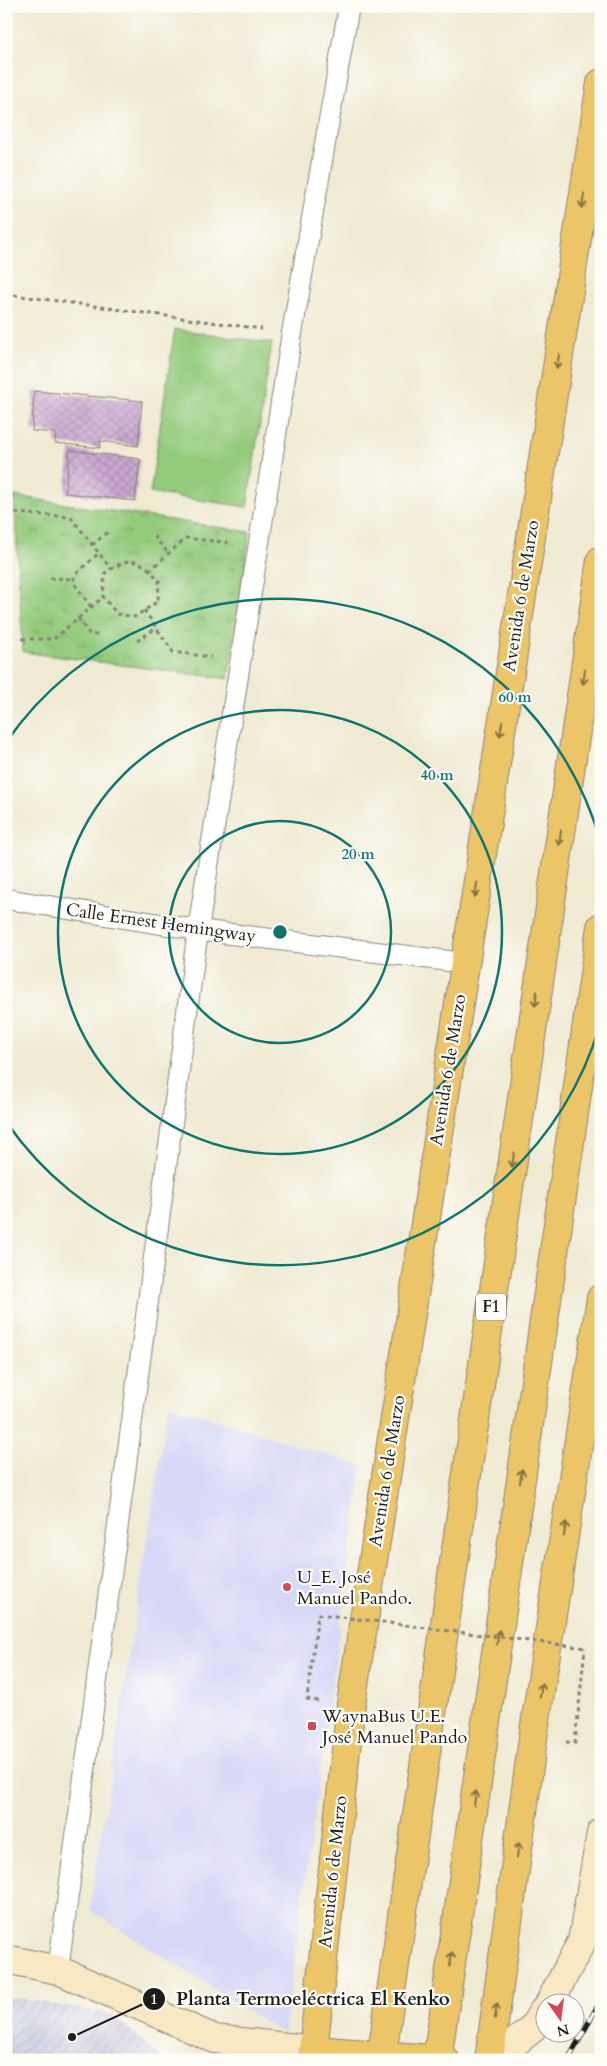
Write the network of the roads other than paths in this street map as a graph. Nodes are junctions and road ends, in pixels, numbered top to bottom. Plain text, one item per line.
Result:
1 (349, 6) edge
2 (601, 83) edge
3 (601, 560) edge
4 (6, 899) edge
5 (601, 927) edge
6 (198, 930) junction
7 (465, 963) junction
8 (601, 1298) edge
9 (601, 1833) edge
10 (6, 1959) edge
11 (58, 1970) junction
12 (554, 1994) edge
13 (534, 2025) edge
14 (313, 2055) edge
15 (381, 2057) edge
16 (440, 2060) edge
17 (489, 2060) edge
18 (493, 2060) edge

1 - 6 lane
2 -> 7 main road, Avenida 6 de Marzo
3 -> 15 main road, F1
4 - 6 lane, Calle Ernest Hemingway
16 -> 5 main road
6 - 7 lane, Calle Ernest Hemingway
6 - 11 lane
7 - 14 main road, Avenida 6 de Marzo
17 -> 8 main road
9 - 12 main road
10 - 11 main road
11 - 14 main road
13 - 18 main road
14 - 15 main road
15 - 16 main road

